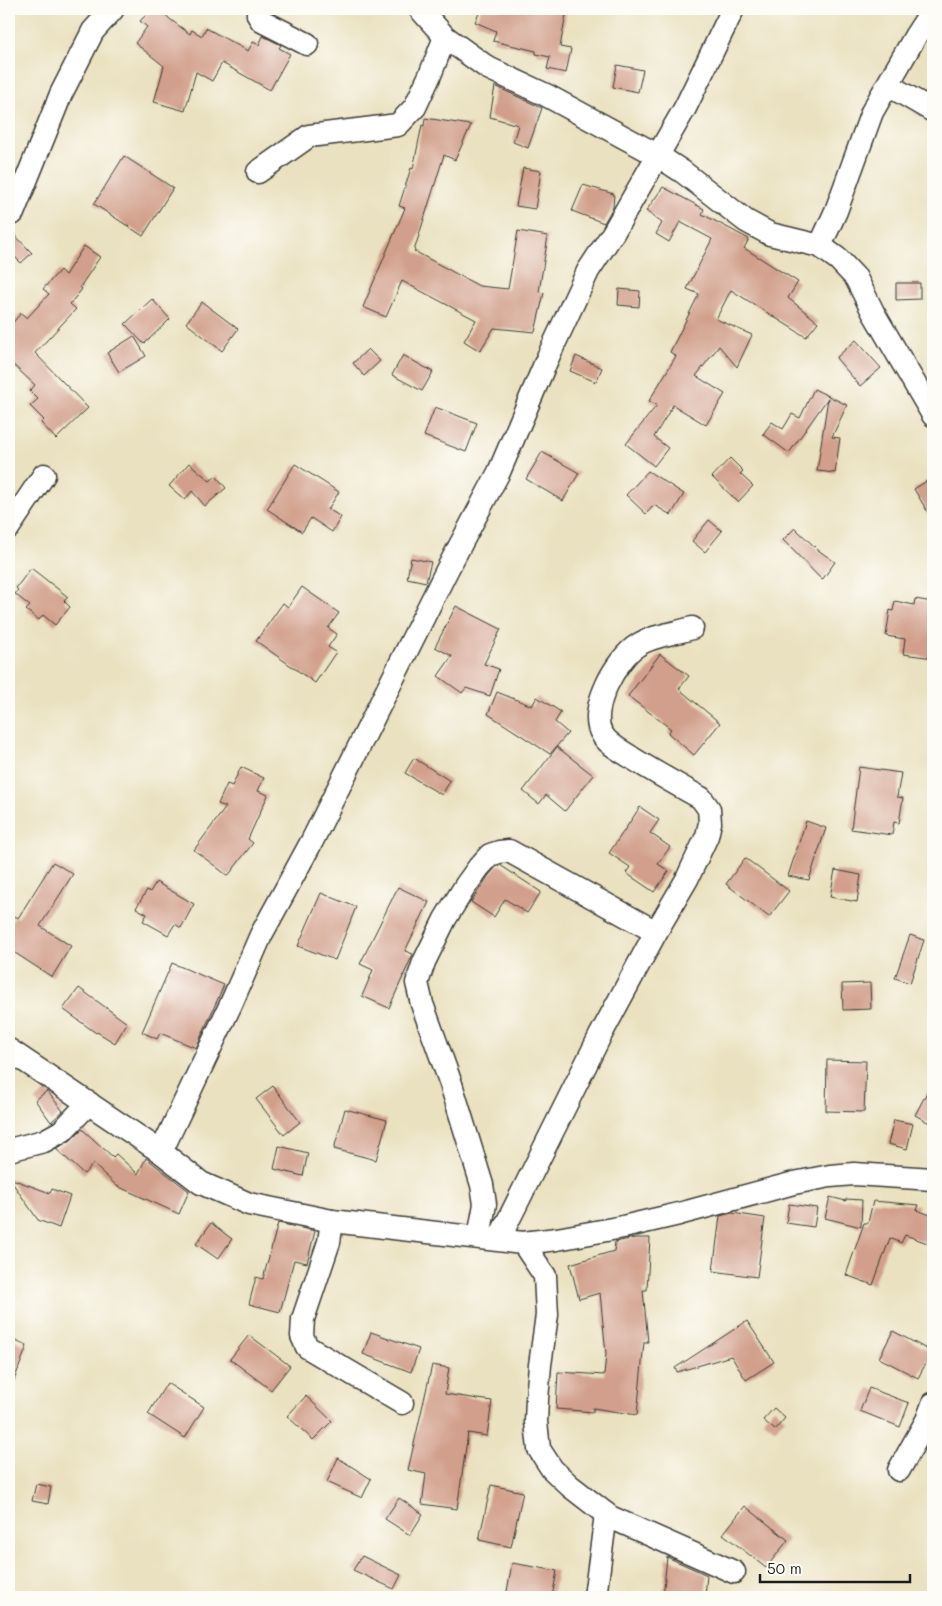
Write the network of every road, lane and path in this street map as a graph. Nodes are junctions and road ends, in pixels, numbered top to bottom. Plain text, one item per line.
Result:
1 (113, 9) edge
2 (258, 9) edge
3 (420, 9) edge
4 (733, 9) edge
5 (933, 9) edge
6 (445, 38) junction
7 (306, 44) dead end
8 (888, 85) junction
9 (933, 111) edge
10 (657, 155) junction
11 (258, 172) dead end
12 (13, 213) dead end
13 (820, 246) junction
14 (933, 415) edge
15 (44, 475) dead end
16 (9, 527) edge
17 (692, 628) dead end
18 (656, 932) junction
19 (9, 1050) edge
20 (88, 1104) junction
21 (9, 1150) edge
22 (161, 1152) junction
23 (933, 1180) edge
24 (332, 1221) junction
25 (489, 1238) junction
26 (523, 1243) junction
27 (402, 1403) dead end
28 (933, 1404) edge
29 (899, 1470) dead end
30 (606, 1514) junction
31 (734, 1572) dead end
32 (595, 1597) edge

1 - 12 street
2 - 7 street
3 - 6 street
4 - 10 street
5 - 8 street
6 - 10 street
6 - 11 street
8 - 9 street
8 - 13 street
10 - 13 street
10 - 22 street
13 - 14 street
15 - 16 street
17 - 18 street
18 - 25 street
18 - 25 street
19 - 20 street
20 - 21 street
20 - 22 street
22 - 24 street
23 - 26 street
24 - 25 street
24 - 27 street
25 - 26 street
26 - 30 street
28 - 29 street
30 - 31 street
30 - 32 street

